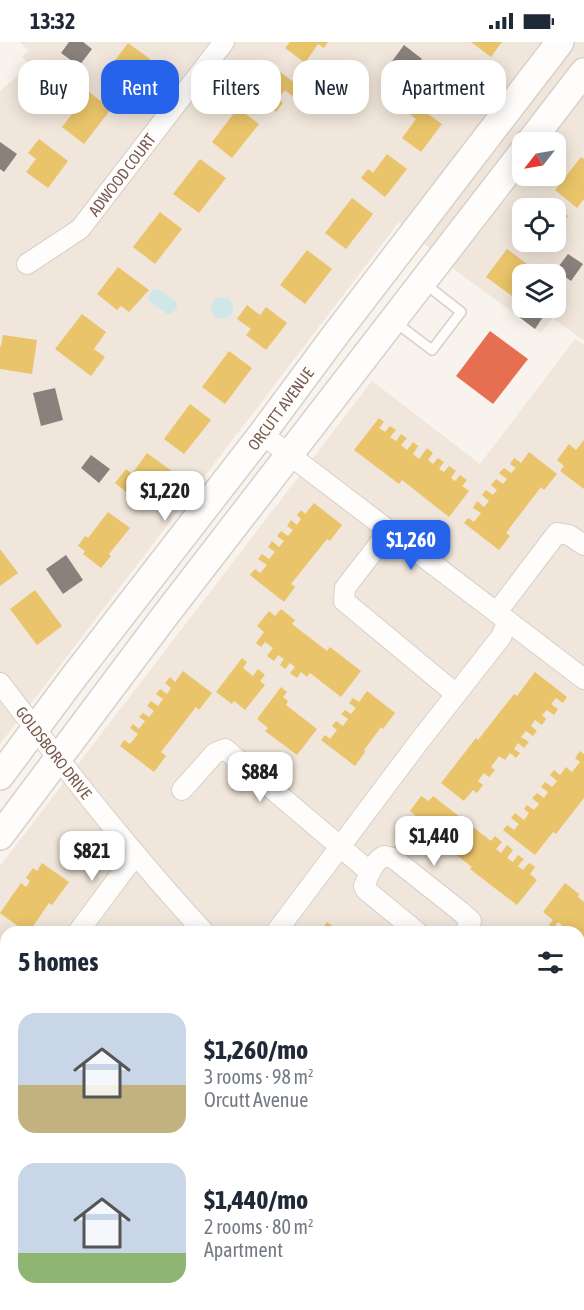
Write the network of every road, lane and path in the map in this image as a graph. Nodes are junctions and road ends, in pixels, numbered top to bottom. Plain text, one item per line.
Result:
1 (224, 42) edge
2 (560, 42) edge
3 (584, 72) edge
4 (538, 132) edge
5 (512, 166) edge
6 (27, 264) dead end
7 (423, 282) junction
8 (393, 321) junction
9 (262, 434) junction
10 (290, 455) junction
11 (389, 531) junction
12 (584, 545) edge
13 (502, 616) junction
14 (584, 679) edge
15 (0, 683) edge
16 (456, 694) junction
17 (36, 730) junction
18 (59, 759) junction
19 (0, 776) edge
20 (182, 790) dead end
21 (0, 836) edge
22 (341, 847) junction
23 (136, 854) junction
24 (370, 872) junction
25 (82, 926) edge
26 (198, 926) edge
27 (281, 926) edge
28 (410, 926) edge
29 (468, 926) edge

1 - 6 street, ADWOOD COURT
2 - 9 main road, ORCUTT AVENUE
3 - 4 main road
5 - 7 main road
7 - 8 main road
7 - 8 lane
8 - 10 main road
9 - 10 street
9 - 17 main road, ORCUTT AVENUE
10 - 11 street
10 - 18 main road
11 - 13 street
11 - 16 street
12 - 13 street
13 - 14 street
13 - 16 street
15 - 17 street, GOLDSBORO DRIVE
16 - 22 street
17 - 18 street, GOLDSBORO DRIVE
17 - 19 main road, ORCUTT AVENUE
18 - 21 main road
18 - 23 street, GOLDSBORO DRIVE
20 - 22 street
22 - 24 street
22 - 27 street
23 - 25 street
23 - 26 street, GOLDSBORO DRIVE
24 - 28 street
24 - 29 street

